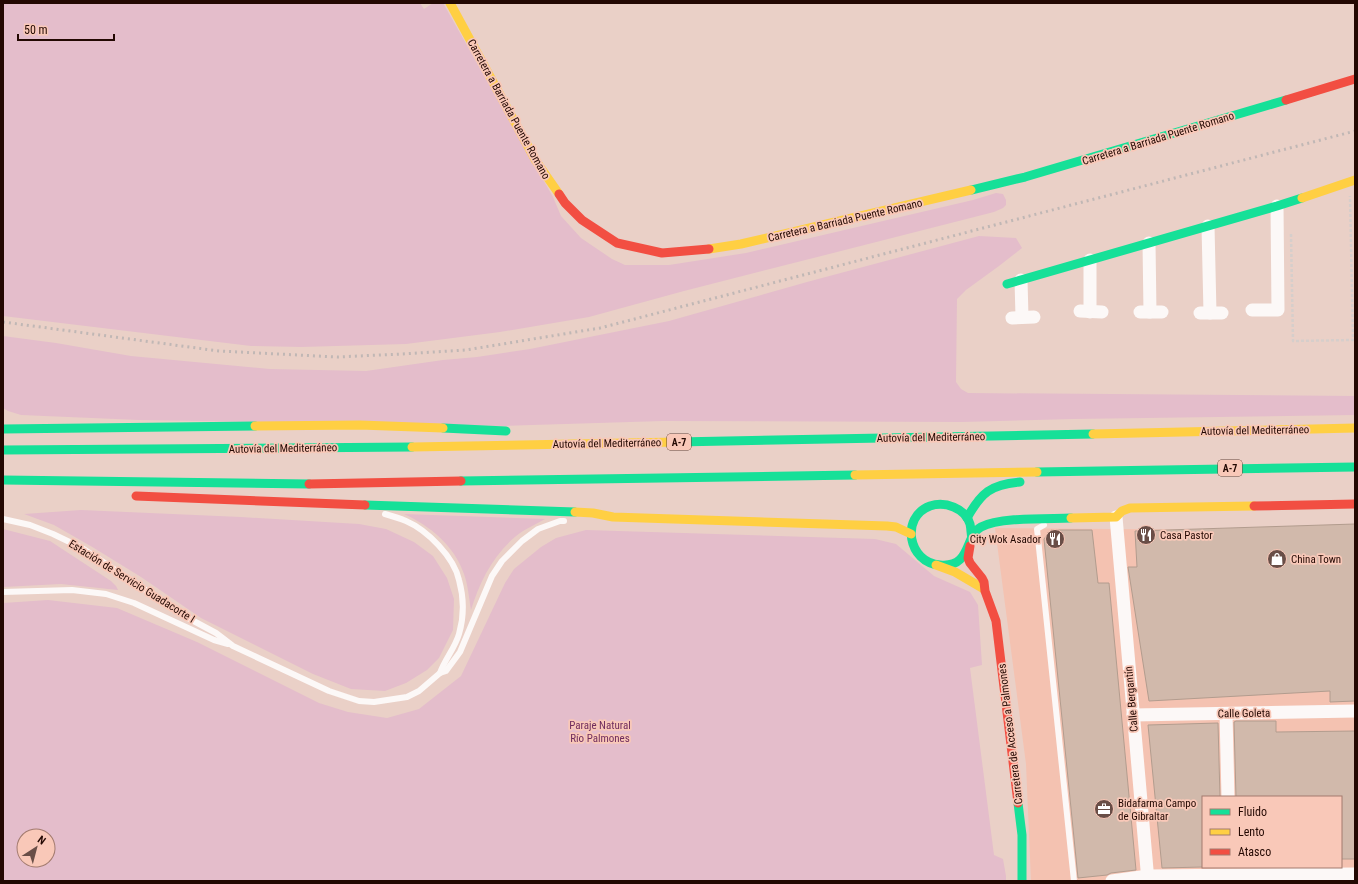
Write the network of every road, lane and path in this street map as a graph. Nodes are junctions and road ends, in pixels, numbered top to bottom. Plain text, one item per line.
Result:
1 (450, 3) edge
2 (1355, 79) edge
3 (1352, 181) edge
4 (1277, 206) junction
5 (1208, 226) junction
6 (1291, 232) dead end
7 (1148, 243) junction
8 (1090, 260) junction
9 (1021, 280) junction
10 (1007, 284) dead end
11 (1252, 310) dead end
12 (1091, 311) dead end
13 (1151, 312) dead end
14 (1211, 313) dead end
15 (1354, 313) edge
16 (1023, 317) dead end
17 (1355, 428) edge
18 (3, 429) edge
19 (512, 431) dead end
20 (578, 436) dead end
21 (602, 444) junction
22 (3, 450) edge
23 (1355, 466) edge
24 (1106, 470) junction
25 (3, 480) edge
26 (1028, 482) dead end
27 (1092, 482) dead end
28 (127, 496) dead end
29 (296, 502) junction
30 (1355, 504) edge
31 (614, 517) junction
32 (1116, 517) junction
33 (967, 518) junction
34 (1058, 518) junction
35 (3, 519) edge
36 (587, 520) dead end
37 (573, 521) dead end
38 (911, 534) junction
39 (971, 543) junction
40 (933, 564) junction
41 (984, 589) junction
42 (3, 592) edge
43 (233, 646) junction
44 (440, 673) junction
45 (1355, 711) edge
46 (1226, 714) junction
47 (1133, 715) junction
48 (1228, 796) edge
49 (1229, 871) edge
50 (1355, 874) edge
51 (1148, 879) edge
52 (1022, 881) edge
53 (1074, 881) edge
54 (1112, 881) edge

1 - 2 main road, Carretera a Barriada Puente Romano
3 - 4 main road
3 - 15 path
4 - 5 main road
4 - 11 street
5 - 7 main road
5 - 14 street
6 - 15 path
7 - 8 main road
7 - 13 street
8 - 9 main road
8 - 12 street
9 - 10 main road
9 - 16 street
17 - 21 main road, Autovía del Mediterráneo / A-7
18 - 19 main road
20 - 21 main road
21 - 22 main road, Autovía del Mediterráneo / A-7
23 - 24 main road, A-7
24 - 25 main road, A-7
24 - 27 main road
26 - 33 main road
28 - 29 main road
29 - 31 main road
29 - 44 lane
30 - 32 main road
31 - 36 lane
31 - 38 main road
32 - 34 main road
32 - 47 street, Calle Bergantín
33 - 38 main road
33 - 39 main road
34 - 39 main road
34 - 53 lane
35 - 43 lane, Estación de Servicio Guadacorte I
37 - 44 lane, Estación de Servicio Guadacorte I
38 - 40 main road
39 - 40 main road
39 - 41 main road, Carretera de Acceso a Palmones
40 - 41 main road
41 - 52 main road, Carretera de Acceso a Palmones
42 - 43 lane, Estación de Servicio Guadacorte I
43 - 44 lane, Estación de Servicio Guadacorte I
45 - 46 street, Calle Goleta
46 - 47 street, Calle Goleta
46 - 48 street
47 - 51 street, Calle Bergantín
49 - 50 street
49 - 51 street
51 - 54 street

